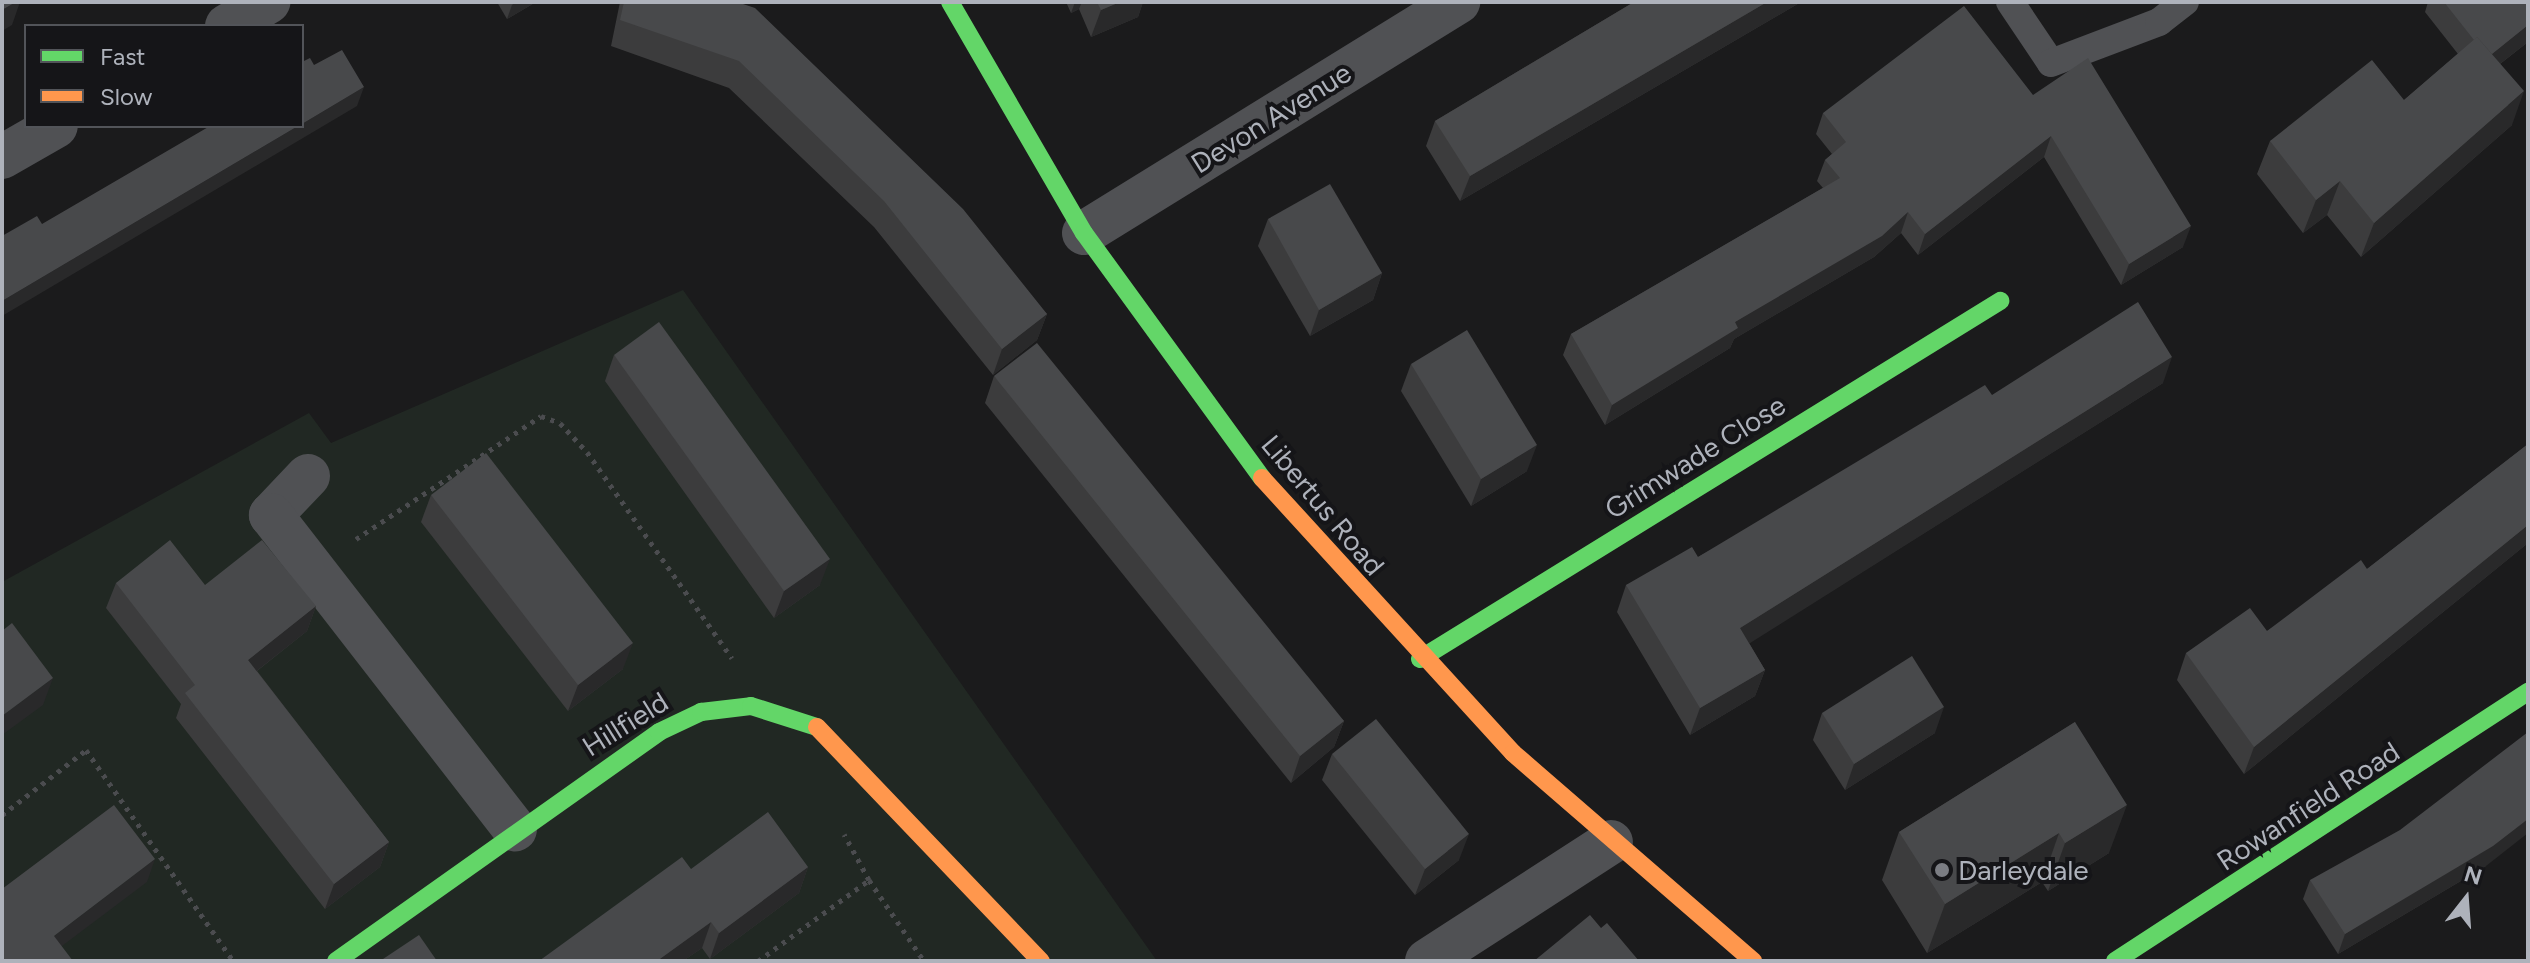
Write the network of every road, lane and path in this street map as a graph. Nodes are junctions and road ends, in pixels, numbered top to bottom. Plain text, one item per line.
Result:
1 (268, 2) edge
2 (950, 2) edge
3 (1458, 2) edge
4 (2010, 2) edge
5 (2185, 2) edge
6 (230, 24) edge
7 (53, 128) edge
8 (2, 157) edge
9 (1084, 233) junction
10 (2000, 301) dead end
11 (308, 476) dead end
12 (313, 569) junction
13 (1420, 659) junction
14 (2528, 692) edge
15 (777, 710) junction
16 (2, 815) edge
17 (841, 828) dead end
18 (515, 829) junction
19 (1611, 842) junction
20 (869, 880) junction
21 (233, 961) edge
22 (336, 961) edge
23 (758, 961) edge
24 (924, 961) edge
25 (1041, 961) edge
26 (1427, 961) edge
27 (1753, 961) edge
28 (2115, 961) edge

1 - 6 street
2 - 9 street, Libertus Road
3 - 9 street, Devon Avenue
4 - 5 lane
7 - 8 street
9 - 13 street, Libertus Road
10 - 13 street, Grimwade Close
11 - 12 street
12 - 15 path
12 - 18 street
13 - 19 street, Libertus Road
14 - 28 street, Rowanfield Road
15 - 18 street, Hillfield
15 - 25 street, Hillfield
16 - 21 path
17 - 20 path
18 - 22 street, Hillfield
19 - 26 street
19 - 27 street, Libertus Road
20 - 23 path
20 - 24 path

